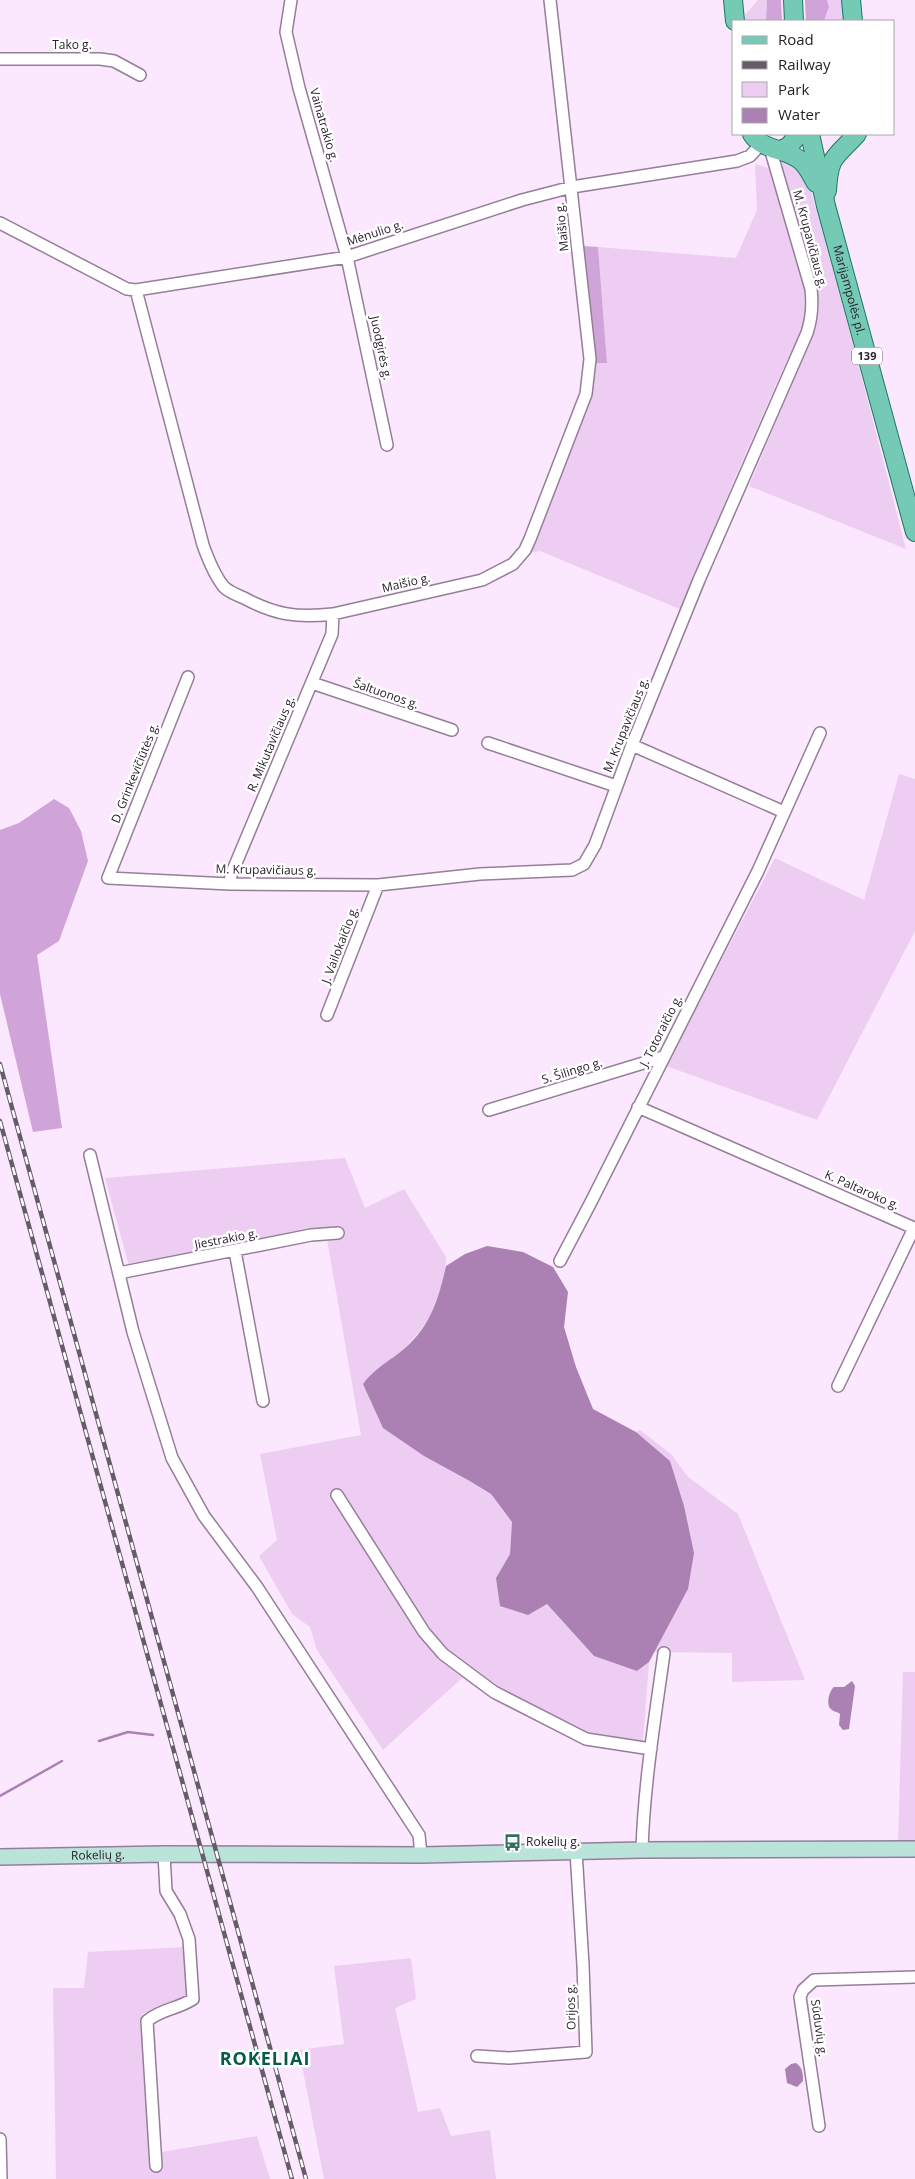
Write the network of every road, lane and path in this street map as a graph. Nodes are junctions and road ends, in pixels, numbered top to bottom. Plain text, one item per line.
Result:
1 (291, 0) edge
2 (550, 0) edge
3 (733, 0) edge
4 (793, 0) edge
5 (850, 0) edge
6 (735, 20) edge
7 (794, 20) edge
8 (853, 20) edge
9 (0, 59) edge
10 (140, 75) dead end
11 (797, 135) edge
12 (810, 135) edge
13 (817, 135) edge
14 (854, 137) edge
15 (766, 144) edge
16 (572, 187) junction
17 (824, 200) junction
18 (0, 224) edge
19 (347, 257) junction
20 (136, 290) junction
21 (388, 445) dead end
22 (915, 532) edge
23 (333, 614) junction
24 (188, 677) dead end
25 (312, 683) junction
26 (452, 730) dead end
27 (820, 732) dead end
28 (488, 743) dead end
29 (632, 745) junction
30 (616, 786) junction
31 (784, 812) junction
32 (108, 878) joint
33 (230, 884) junction
34 (378, 885) junction
35 (328, 1015) dead end
36 (663, 1057) junction
37 (638, 1107) junction
38 (489, 1110) dead end
39 (90, 1155) dead end
40 (338, 1233) dead end
41 (235, 1251) junction
42 (560, 1261) dead end
43 (119, 1273) junction
44 (838, 1386) dead end
45 (263, 1400) dead end
46 (337, 1495) dead end
47 (664, 1653) dead end
48 (651, 1749) junction
49 (915, 1849) edge
50 (642, 1850) junction
51 (576, 1852) junction
52 (164, 1854) junction
53 (421, 1855) junction
54 (0, 1857) edge
55 (915, 1977) edge
56 (477, 2056) dead end
57 (819, 2126) dead end
58 (0, 2138) edge
59 (156, 2166) dead end
60 (1, 2179) edge

1 - 19 street, Vainatrakio g.
2 - 16 street, Maišio g.
3 - 6 main road
4 - 7 main road
5 - 8 main road
9 - 10 street, Tako g.
11 - 15 main road
12 - 17 main road, Marijampolės pl. / 139
13 - 14 main road
14 - 17 main road
15 - 16 street, Mėnulio g.
15 - 17 main road
15 - 29 street, M. Krupavičiaus g.
16 - 19 street, Mėnulio g.
16 - 23 street, Maišio g.
17 - 22 main road, Marijampolės pl. / 139
18 - 20 street, Mėnulio g.
19 - 20 street, Mėnulio g.
19 - 21 street, Juodgirės g.
20 - 23 street, Maišio g.
23 - 25 street, R. Mikutavičiaus g.
24 - 32 street, D. Grinkevičiūtės g.
25 - 26 street, Šaltuonos g.
25 - 33 street, R. Mikutavičiaus g.
27 - 31 street, J. Totoraičio g.
28 - 30 street
29 - 30 street, M. Krupavičiaus g.
29 - 31 street
30 - 34 street, M. Krupavičiaus g.
31 - 36 street, J. Totoraičio g.
32 - 33 street, M. Krupavičiaus g.
33 - 34 street, M. Krupavičiaus g.
34 - 35 street, J. Vailokaičio g.
36 - 37 street, J. Totoraičio g.
36 - 38 street, S. Šilingo g.
37 - 42 street, J. Totoraičio g.
37 - 44 street, K. Paltaroko g.
39 - 43 street
40 - 41 street, Jiestrakio g.
41 - 43 street, Jiestrakio g.
41 - 45 street
43 - 53 street
46 - 48 street
47 - 48 street
48 - 50 street
49 - 50 main road, Rokelių g.
50 - 51 main road, Rokelių g.
51 - 53 main road, Rokelių g.
51 - 56 street, Orijos g.
52 - 53 main road, Rokelių g.
52 - 54 main road, Rokelių g.
52 - 59 street
55 - 57 street, Sūduvių g.
58 - 60 street

